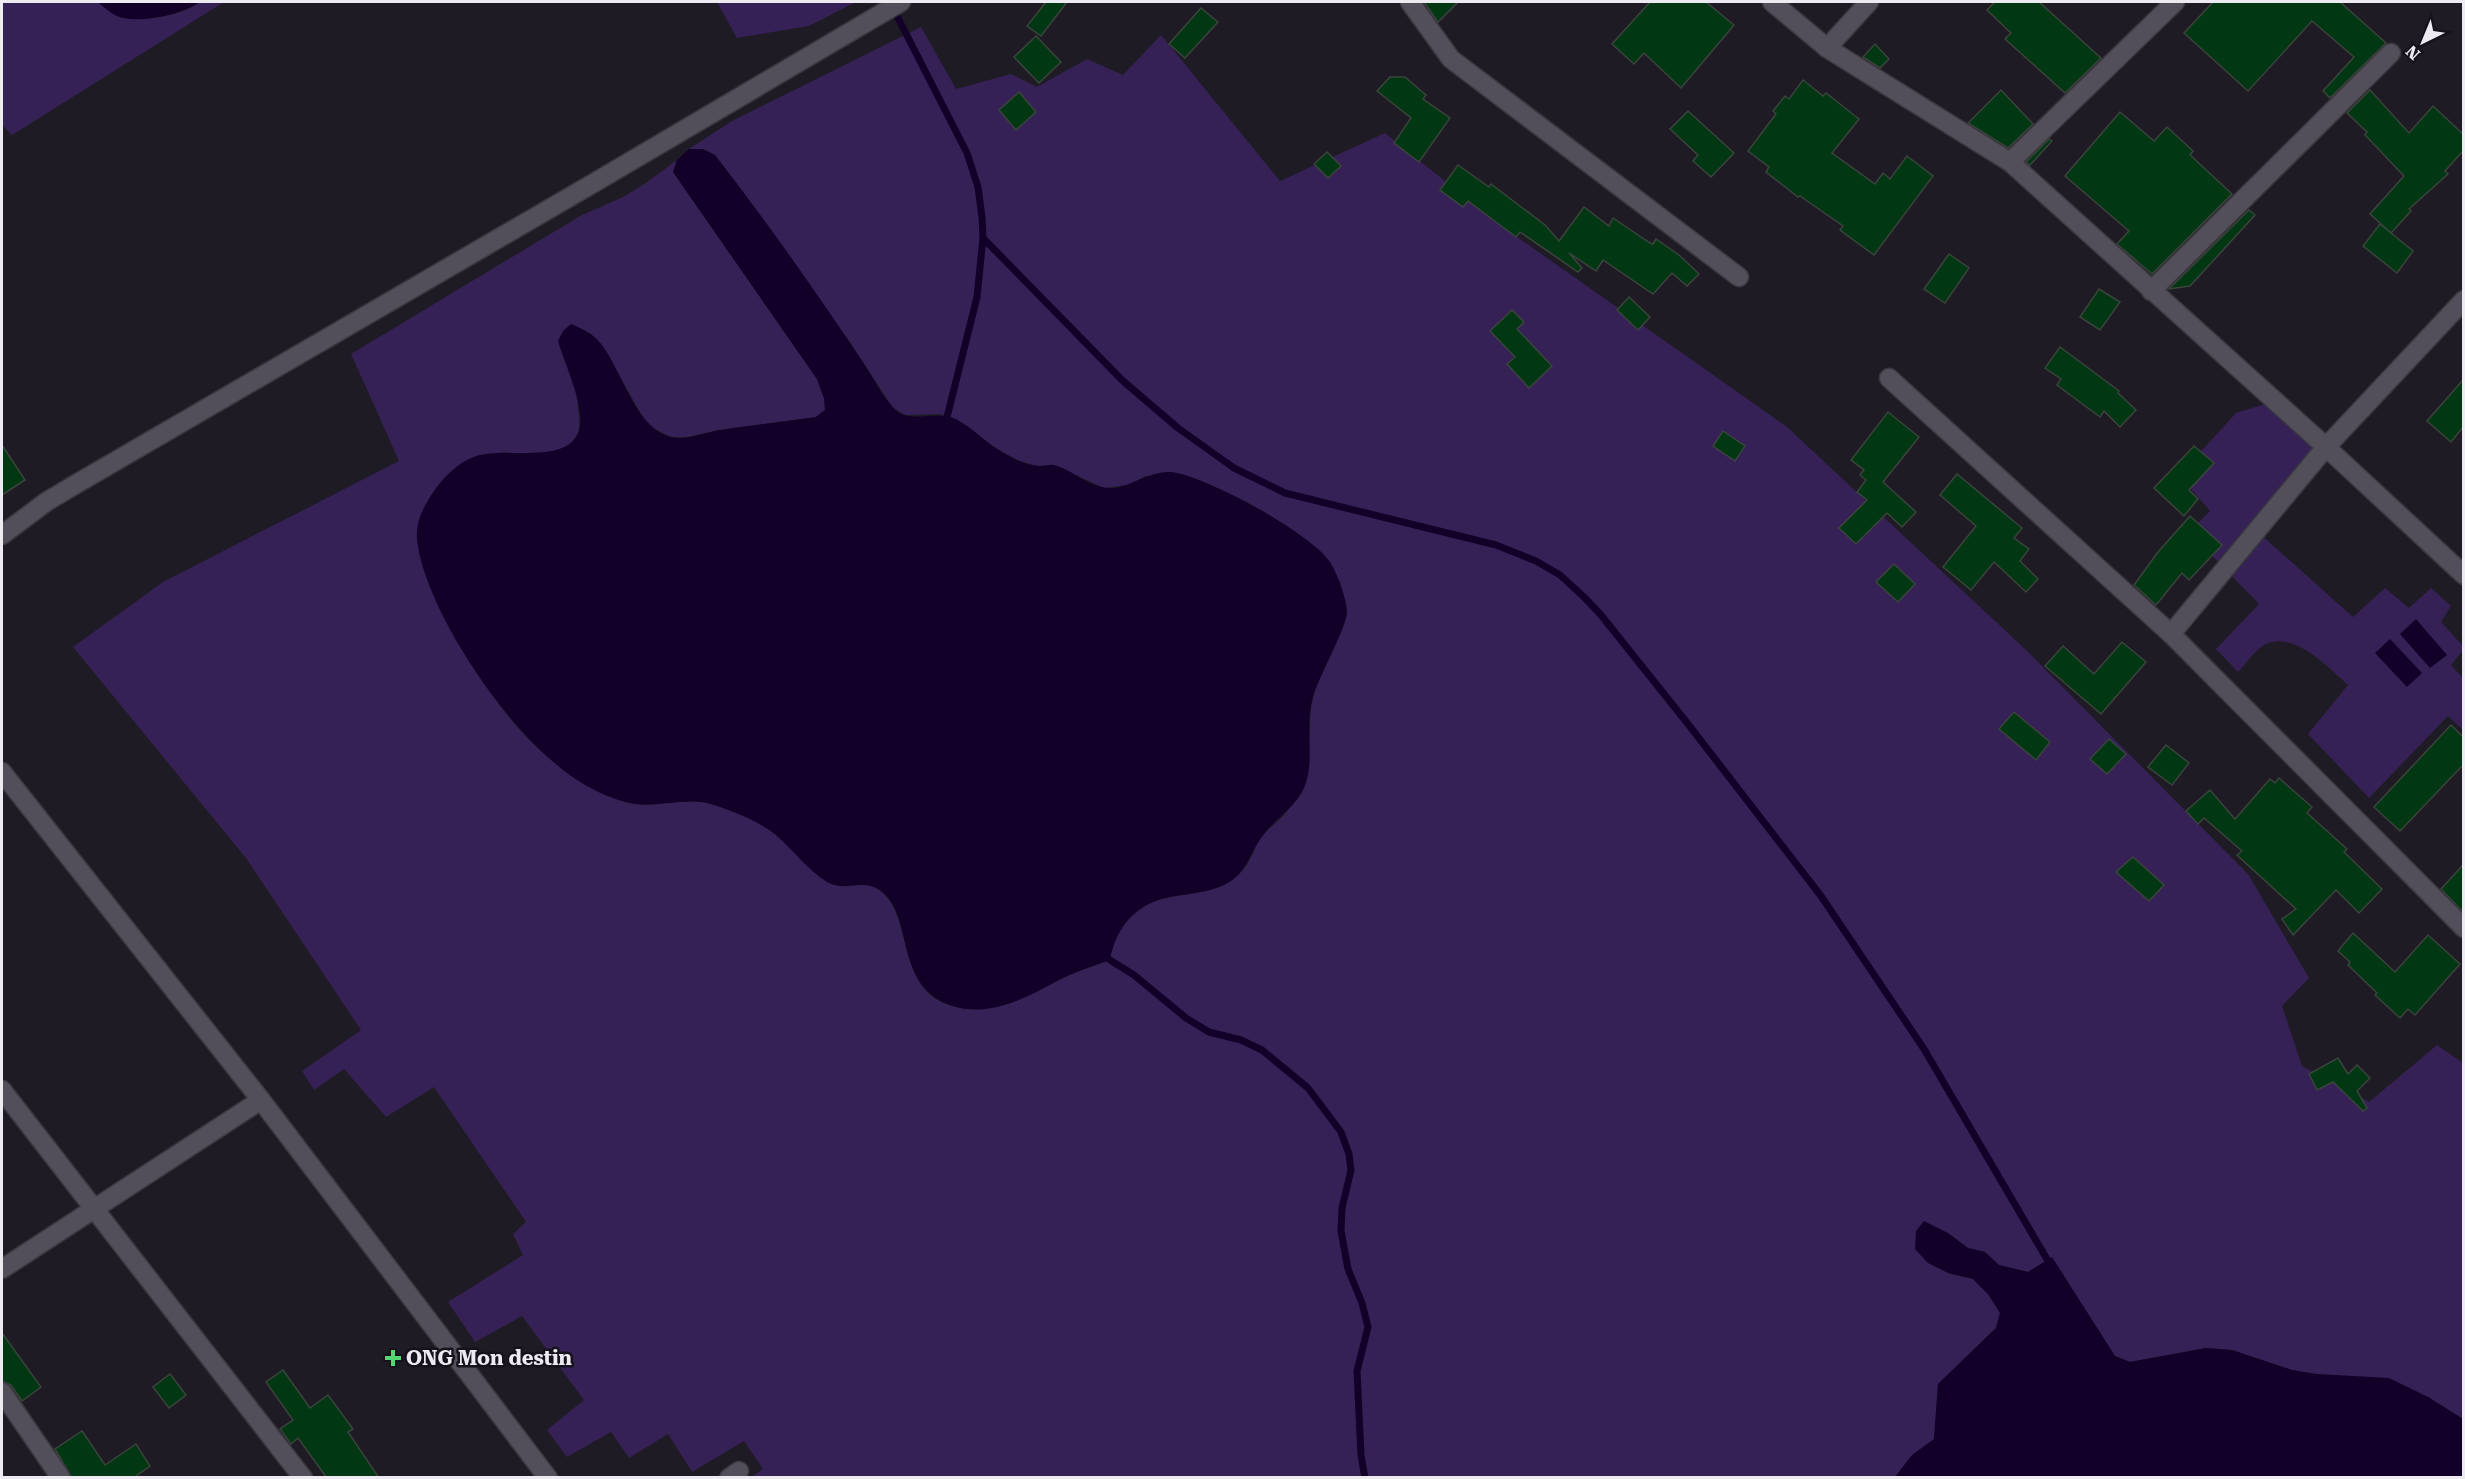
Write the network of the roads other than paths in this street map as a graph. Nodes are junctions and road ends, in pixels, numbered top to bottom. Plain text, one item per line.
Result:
1 (900, 2) edge
2 (1410, 2) edge
3 (1772, 2) edge
4 (1869, 2) edge
5 (2175, 2) edge
6 (1827, 48) junction
7 (2391, 53) dead end
8 (2010, 162) junction
9 (1739, 277) dead end
10 (2151, 291) junction
11 (2459, 312) edge
12 (1889, 378) dead end
13 (2326, 447) junction
14 (2, 535) edge
15 (2463, 575) edge
16 (2171, 634) junction
17 (2, 772) edge
18 (2463, 928) edge
19 (2, 1090) edge
20 (261, 1100) junction
21 (93, 1208) junction
22 (2, 1269) edge
23 (2, 1392) edge
24 (61, 1478) edge
25 (303, 1478) edge
26 (548, 1478) edge

1 - 14 street
2 - 9 street
3 - 6 street
4 - 6 street
5 - 8 street
6 - 8 street
7 - 10 street
8 - 10 street
10 - 13 street
11 - 13 street
12 - 16 street
13 - 15 street
13 - 16 street
16 - 18 street
17 - 20 street
19 - 21 street
20 - 21 street
20 - 26 street
21 - 22 street
21 - 25 street
23 - 24 street

